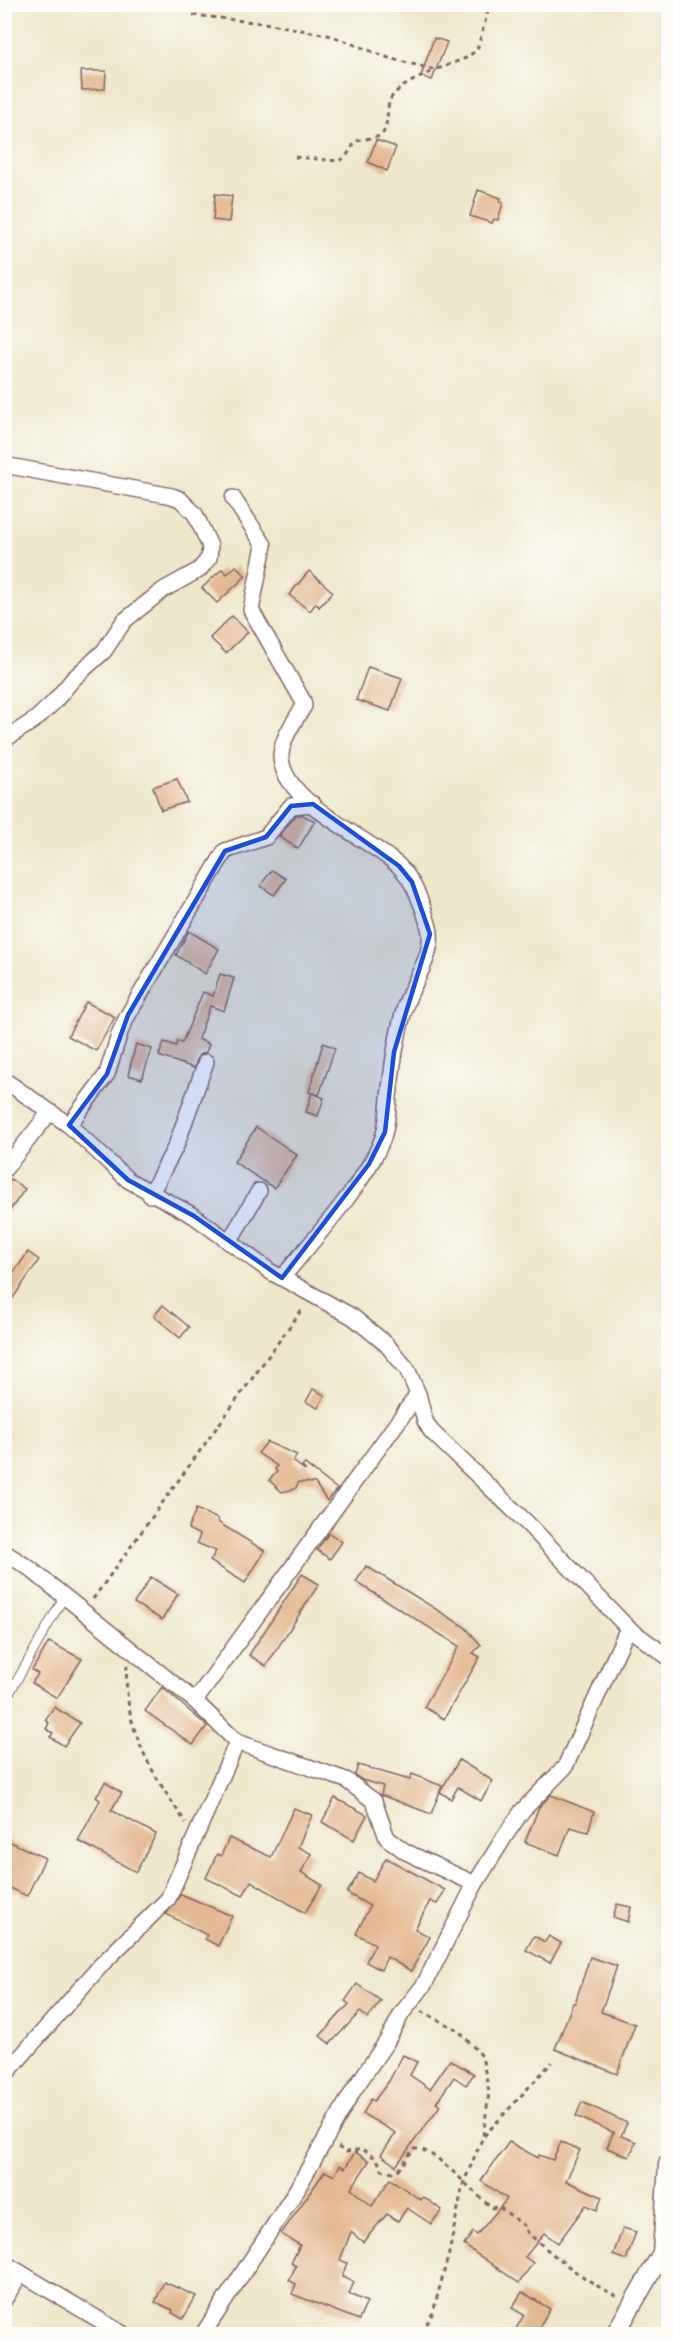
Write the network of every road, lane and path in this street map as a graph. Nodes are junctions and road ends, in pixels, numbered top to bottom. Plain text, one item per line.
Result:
1 (490, 4) edge
2 (193, 15) dead end
3 (434, 70) junction
4 (295, 157) dead end
5 (4, 465) edge
6 (233, 498) dead end
7 (4, 740) edge
8 (313, 804) junction
9 (206, 1062) dead end
10 (4, 1080) edge
11 (50, 1113) junction
12 (69, 1125) junction
13 (4, 1170) edge
14 (259, 1191) dead end
15 (150, 1194) junction
16 (230, 1242) junction
17 (282, 1278) junction
18 (313, 1294) junction
19 (418, 1394) junction
20 (4, 1552) edge
21 (64, 1597) junction
22 (83, 1613) junction
23 (628, 1628) junction
24 (128, 1648) junction
25 (669, 1657) edge
26 (195, 1701) junction
27 (4, 1702) edge
28 (237, 1742) junction
29 (196, 1837) junction
30 (475, 1884) junction
31 (407, 2006) junction
32 (552, 2062) dead end
33 (4, 2076) edge
34 (483, 2137) junction
35 (324, 2139) junction
36 (669, 2164) edge
37 (463, 2184) junction
38 (665, 2247) edge
39 (4, 2263) edge
40 (21, 2273) junction
41 (4, 2300) edge
42 (633, 2305) junction
43 (123, 2334) edge
44 (203, 2334) edge
45 (422, 2334) edge
46 (615, 2334) edge

1 - 3 path
2 - 3 path
3 - 4 path
5 - 7 street
6 - 8 street
8 - 12 street
8 - 17 street
9 - 15 street
10 - 11 street
11 - 12 street
11 - 13 street
12 - 15 street
14 - 16 street
15 - 16 street
16 - 17 street
17 - 18 street
18 - 19 street
18 - 22 path
19 - 23 street
19 - 26 street
20 - 21 street
21 - 22 street
21 - 27 lane
22 - 24 street
23 - 25 street
23 - 30 street
24 - 26 street
24 - 29 path
26 - 28 street
28 - 29 street
28 - 30 street
29 - 33 street
30 - 31 street
31 - 34 path
31 - 35 street
32 - 34 path
34 - 37 path
35 - 37 path
35 - 44 street
36 - 38 street
37 - 42 path
37 - 45 path
38 - 42 street
39 - 40 street
40 - 41 street
40 - 43 street
42 - 46 street

